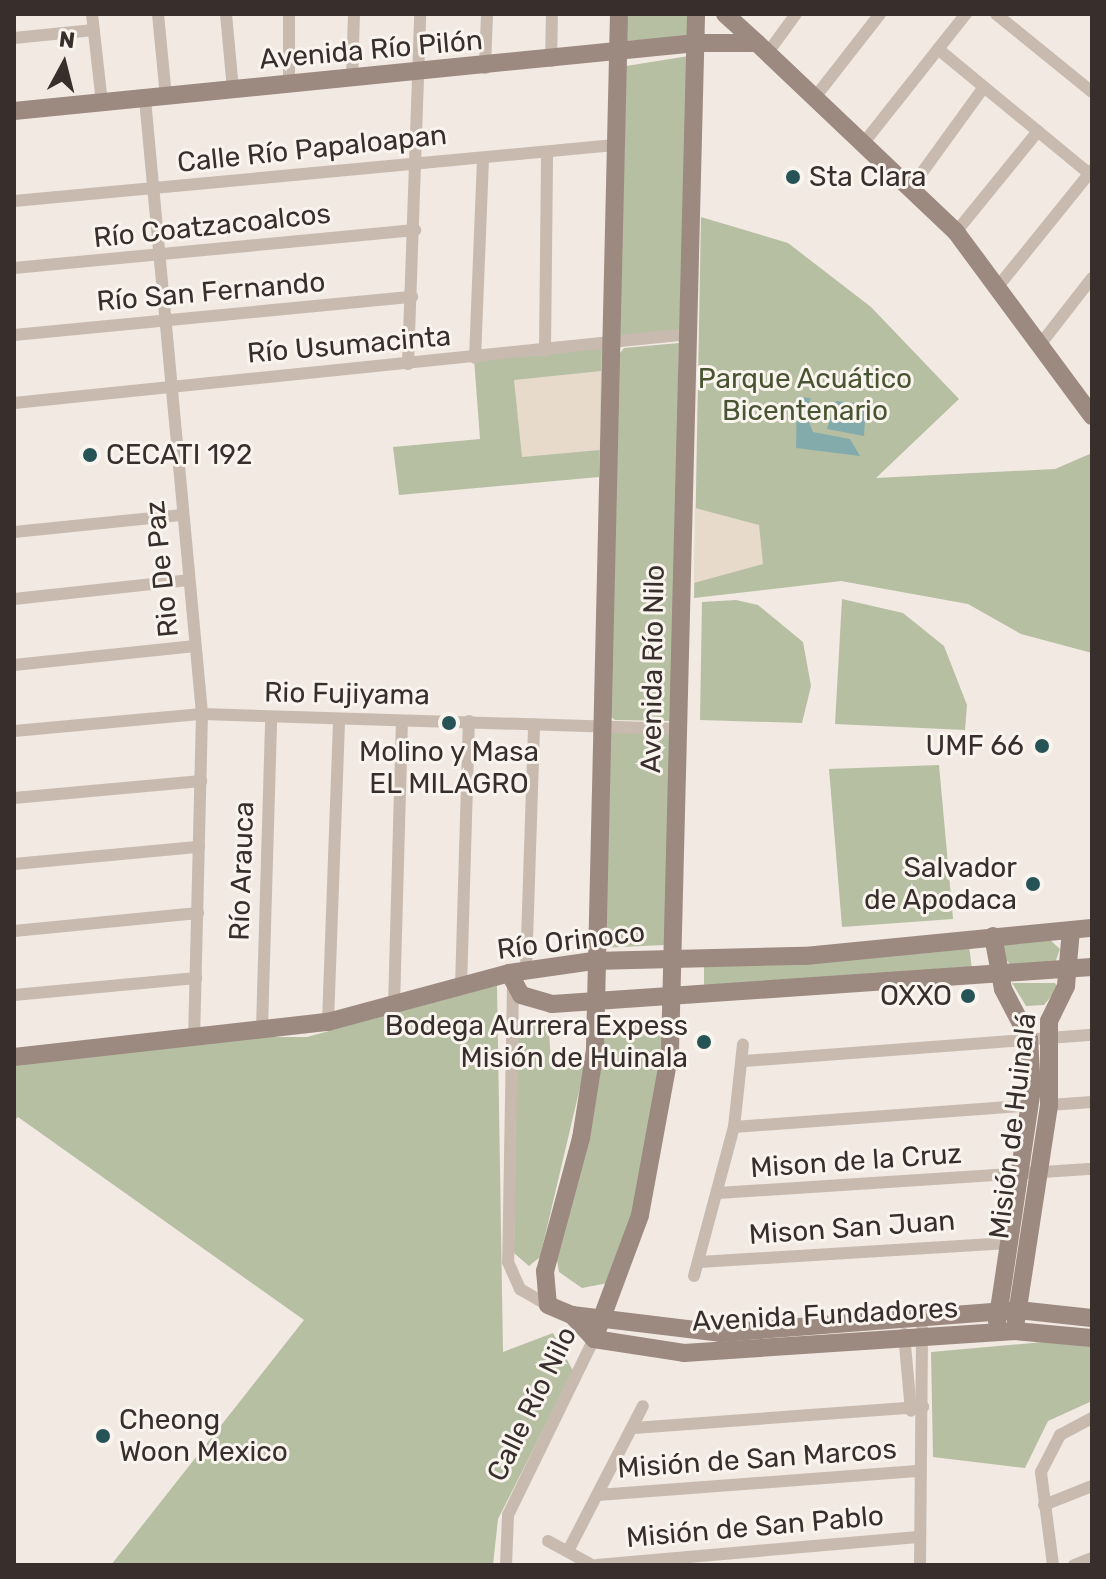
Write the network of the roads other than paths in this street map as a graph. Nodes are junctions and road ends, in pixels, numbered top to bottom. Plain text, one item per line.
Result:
1 (92, 14) edge
2 (158, 14) edge
3 (226, 14) edge
4 (289, 14) edge
5 (354, 14) edge
6 (420, 14) edge
7 (487, 14) edge
8 (552, 14) edge
9 (619, 14) edge
10 (696, 14) edge
11 (725, 14) edge
12 (796, 14) edge
13 (880, 14) edge
14 (966, 14) edge
15 (996, 14) edge
16 (94, 30) junction
17 (14, 38) edge
18 (697, 43) junction
19 (763, 47) junction
20 (938, 49) junction
21 (618, 55) junction
22 (551, 61) junction
23 (485, 68) junction
24 (418, 73) junction
25 (352, 78) junction
26 (289, 84) junction
27 (984, 87) junction
28 (233, 90) junction
29 (1092, 92) edge
30 (816, 96) junction
31 (166, 97) junction
32 (145, 99) junction
33 (102, 103) junction
34 (14, 111) edge
35 (1038, 131) junction
36 (866, 140) junction
37 (614, 145) junction
38 (547, 152) junction
39 (483, 158) junction
40 (417, 159) junction
41 (1091, 173) edge
42 (913, 185) junction
43 (152, 189) junction
44 (14, 201) edge
45 (415, 230) junction
46 (956, 232) junction
47 (157, 256) junction
48 (14, 268) edge
49 (1092, 278) edge
50 (996, 289) junction
51 (412, 297) junction
52 (163, 320) junction
53 (689, 334) junction
54 (14, 335) edge
55 (609, 345) junction
56 (1039, 346) junction
57 (545, 351) junction
58 (475, 358) junction
59 (408, 364) junction
60 (169, 386) junction
61 (14, 403) edge
62 (1092, 416) edge
63 (180, 515) junction
64 (14, 532) edge
65 (188, 580) junction
66 (14, 599) edge
67 (195, 646) junction
68 (14, 665) edge
69 (202, 714) junction
70 (271, 717) junction
71 (339, 720) junction
72 (402, 721) junction
73 (469, 721) junction
74 (534, 724) junction
75 (602, 725) junction
76 (680, 729) junction
77 (14, 731) edge
78 (201, 781) junction
79 (14, 798) edge
80 (199, 847) junction
81 (14, 864) edge
82 (198, 913) junction
83 (1092, 928) edge
84 (1071, 930) junction
85 (14, 931) edge
86 (993, 936) junction
87 (673, 958) junction
88 (593, 961) junction
89 (1092, 967) edge
90 (1069, 969) junction
91 (999, 973) junction
92 (516, 976) junction
93 (196, 978) junction
94 (461, 987) junction
95 (14, 995) edge
96 (673, 997) junction
97 (594, 1002) junction
98 (394, 1006) junction
99 (1053, 1009) junction
100 (1016, 1010) junction
101 (328, 1022) junction
102 (262, 1028) junction
103 (194, 1035) junction
104 (1092, 1035) edge
105 (1048, 1038) junction
106 (1029, 1039) junction
107 (743, 1044) dead end
108 (14, 1057) edge
109 (744, 1061) junction
110 (1092, 1102) edge
111 (1040, 1105) junction
112 (734, 1127) junction
113 (1092, 1169) edge
114 (1040, 1173) junction
115 (1018, 1174) junction
116 (718, 1193) junction
117 (1008, 1243) junction
118 (699, 1262) junction
119 (694, 1276) dead end
120 (548, 1305) junction
121 (1018, 1310) junction
122 (998, 1311) junction
123 (572, 1315) junction
124 (605, 1317) junction
125 (1092, 1318) edge
126 (913, 1319) junction
127 (1005, 1332) junction
128 (1092, 1338) edge
129 (594, 1339) junction
130 (913, 1340) junction
131 (643, 1406) dead end
132 (908, 1407) junction
133 (923, 1407) junction
134 (1092, 1418) edge
135 (918, 1420) junction
136 (634, 1428) junction
137 (920, 1471) junction
138 (1092, 1486) edge
139 (598, 1495) junction
140 (1044, 1505) junction
141 (918, 1537) junction
142 (548, 1541) dead end
143 (568, 1551) junction
144 (1092, 1558) edge
145 (506, 1565) edge
146 (594, 1565) edge
147 (920, 1565) edge
148 (1053, 1565) edge
149 (1074, 1565) edge

1 - 16 street
2 - 31 street
3 - 28 street
4 - 26 street
5 - 25 street
6 - 24 street
7 - 23 street
8 - 22 street
9 - 21 street, Avenida Río Nilo
10 - 18 street, Avenida Río Nilo
11 - 19 street
12 - 19 street
13 - 30 street
14 - 20 street
15 - 29 street
16 - 17 street
16 - 33 street
18 - 19 street, Avenida Río Pilón
18 - 21 street, Avenida Río Pilón
18 - 53 street, Avenida Río Nilo
19 - 30 street
20 - 27 street
20 - 36 street
21 - 22 street, Avenida Río Pilón
21 - 37 street, Avenida Río Nilo
22 - 23 street, Avenida Río Pilón
23 - 24 street, Avenida Río Pilón
24 - 25 street, Avenida Río Pilón
24 - 40 street
25 - 26 street, Avenida Río Pilón
26 - 28 street, Avenida Río Pilón
27 - 35 street
27 - 42 street
28 - 31 street, Avenida Río Pilón
30 - 36 street
31 - 32 street, Avenida Río Pilón
32 - 33 street, Avenida Río Pilón
32 - 43 street, Rio De Paz
33 - 34 street, Avenida Río Pilón
35 - 41 street
35 - 46 street
36 - 42 street
37 - 38 street, Calle Río Papaloapan
37 - 55 street, Avenida Río Nilo
38 - 39 street, Calle Río Papaloapan
38 - 57 street
39 - 40 street, Calle Río Papaloapan
39 - 58 street
40 - 43 street, Calle Río Papaloapan
40 - 45 street
41 - 50 street
42 - 46 street
43 - 44 street, Calle Río Papaloapan
43 - 47 street, Rio De Paz
45 - 47 street, Río Coatzacoalcos
45 - 51 street
46 - 50 street
47 - 48 street, Río Coatzacoalcos
47 - 52 street, Rio De Paz
49 - 56 street
50 - 56 street
51 - 52 street, Río San Fernando
51 - 59 street
52 - 54 street, Río San Fernando
52 - 60 street, Rio De Paz
53 - 55 street, Río Usumacinta
53 - 76 street, Avenida Río Nilo
55 - 57 street, Río Usumacinta
55 - 75 street, Avenida Río Nilo
56 - 62 street
57 - 58 street, Río Usumacinta
58 - 59 street, Río Usumacinta
59 - 60 street, Río Usumacinta
60 - 61 street, Río Usumacinta
60 - 63 street, Rio De Paz
63 - 64 street
63 - 65 street, Rio De Paz
65 - 66 street
65 - 67 street, Rio De Paz
67 - 68 street
67 - 69 street, Rio De Paz
69 - 70 street, Rio Fujiyama
69 - 77 street, Rio Fujiyama
69 - 78 street, Rio De Paz
70 - 71 street, Rio Fujiyama
70 - 102 street, Río Arauca
71 - 72 street, Rio Fujiyama
71 - 101 street
72 - 73 street, Rio Fujiyama
72 - 98 street
73 - 74 street, Rio Fujiyama
73 - 94 street
74 - 75 street, Rio Fujiyama
74 - 92 street, Avenida Fundadores
75 - 76 street, Rio Fujiyama
75 - 88 street, Avenida Río Nilo
76 - 87 street, Avenida Río Nilo
78 - 79 street
78 - 80 street, Rio De Paz
80 - 81 street
80 - 82 street, Rio De Paz
82 - 85 street
82 - 93 street, Rio De Paz
83 - 84 street, Río Orinoco
84 - 86 street, Río Orinoco
84 - 90 street, Misión de Huinalá
86 - 87 street, Río Orinoco
86 - 91 street, Misión de Huinalá
87 - 88 street, Río Orinoco
87 - 96 street, Avenida Río Nilo
88 - 92 street, Río Orinoco
88 - 97 street, Avenida Río Nilo
89 - 90 street, Río Orinoco
90 - 91 street, Río Orinoco
90 - 99 street, Misión de Huinalá
91 - 96 street, Río Orinoco
91 - 100 street, Misión de Huinalá
92 - 94 street, Río Orinoco
92 - 97 street, Río Orinoco
92 - 120 street, Avenida Fundadores
93 - 95 street
93 - 103 street, Rio De Paz
94 - 98 street, Río Orinoco
96 - 97 street, Río Orinoco
96 - 124 street, Avenida Río Nilo
97 - 120 street, Avenida Río Nilo
98 - 101 street, Río Orinoco
99 - 100 street
99 - 105 street, Misión de Huinalá
100 - 106 street, Misión de Huinalá
101 - 102 street, Río Orinoco
102 - 103 street, Río Orinoco
103 - 108 street, Río Orinoco
104 - 105 street
105 - 106 street
105 - 111 street, Misión de Huinalá
106 - 109 street
106 - 111 street, Misión de Huinalá
107 - 109 street
109 - 112 street
110 - 111 street
111 - 112 street
111 - 114 street, Misión de Huinalá
111 - 115 street, Misión de Huinalá
112 - 116 street
113 - 114 street, Mison de la Cruz
114 - 115 street, Mison de la Cruz
114 - 121 street, Misión de Huinalá
115 - 116 street, Mison de la Cruz
115 - 117 street, Misión de Huinalá
116 - 118 street
117 - 118 street, Mison San Juan
117 - 122 street, Misión de Huinalá
118 - 119 street
120 - 123 street, Avenida Fundadores
121 - 122 street, Avenida Fundadores
121 - 125 street, Avenida Fundadores
121 - 127 street, Misión de Huinalá
122 - 126 street, Avenida Fundadores
122 - 127 street, Misión de Huinalá
123 - 124 street, Avenida Fundadores
123 - 129 street, Avenida Fundadores
124 - 126 street, Avenida Fundadores
124 - 129 street, Calle Río Nilo
126 - 130 street
126 - 130 street
127 - 128 street, Avenida Fundadores
127 - 130 street, Avenida Fundadores
129 - 130 street, Avenida Fundadores
129 - 145 street, Calle Río Nilo
130 - 132 street
130 - 133 street
131 - 136 street
132 - 133 street
132 - 135 street
132 - 136 street
133 - 135 street
134 - 140 street
135 - 137 street
136 - 139 street
137 - 139 street, Misión de San Marcos
137 - 141 street
138 - 140 street
139 - 143 street
140 - 148 street
141 - 146 street, Misión de San Pablo
141 - 147 street
142 - 143 street
143 - 146 street
144 - 149 street

